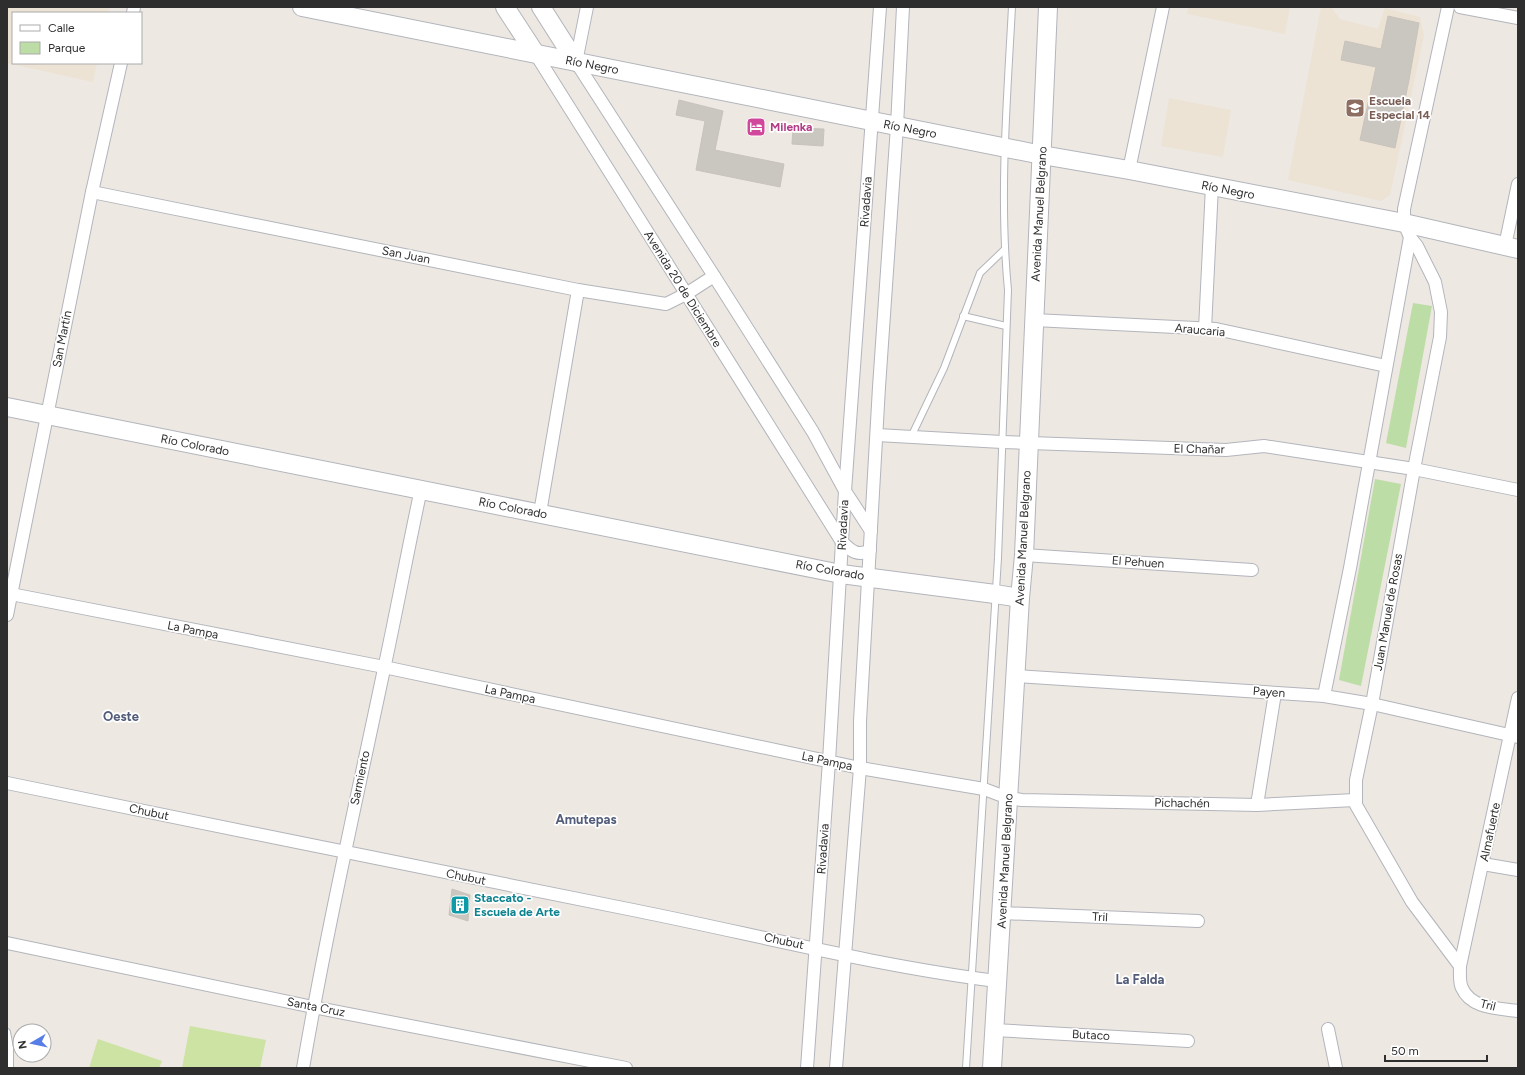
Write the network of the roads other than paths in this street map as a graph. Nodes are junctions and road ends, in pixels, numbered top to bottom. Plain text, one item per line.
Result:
1 (302, 7) edge
2 (506, 7) edge
3 (541, 7) edge
4 (587, 7) edge
5 (880, 7) edge
6 (903, 7) edge
7 (1012, 7) edge
8 (1048, 7) edge
9 (1163, 7) edge
10 (1448, 7) edge
11 (1460, 7) edge
12 (1518, 18) edge
13 (535, 54) junction
14 (576, 62) junction
15 (121, 64) edge
16 (871, 121) junction
17 (897, 126) junction
18 (1005, 148) junction
19 (1042, 155) junction
20 (1129, 170) junction
21 (1518, 184) edge
22 (1212, 186) junction
23 (92, 192) junction
24 (1407, 230) junction
25 (1511, 247) edge
26 (1004, 250) junction
27 (714, 276) junction
28 (578, 290) junction
29 (686, 294) junction
30 (963, 316) junction
31 (1034, 320) junction
32 (1006, 326) junction
33 (1205, 329) junction
34 (1386, 366) junction
35 (7, 407) edge
36 (47, 416) junction
37 (877, 435) junction
38 (911, 437) junction
39 (1002, 442) junction
40 (1029, 443) junction
41 (1369, 462) junction
42 (1414, 469) junction
43 (421, 489) junction
44 (1518, 490) edge
45 (845, 491) junction
46 (540, 513) junction
47 (871, 531) junction
48 (842, 542) junction
49 (870, 550) junction
50 (1024, 555) junction
51 (1252, 570) dead end
52 (841, 574) junction
53 (869, 577) junction
54 (11, 594) junction
55 (995, 594) junction
56 (1020, 598) junction
57 (7, 615) edge
58 (384, 667) junction
59 (1015, 676) junction
60 (1275, 693) junction
61 (1324, 696) junction
62 (1518, 698) edge
63 (1372, 704) junction
64 (1514, 736) edge
65 (829, 761) junction
66 (860, 768) junction
67 (7, 783) edge
68 (984, 790) junction
69 (1008, 798) junction
70 (1355, 800) junction
71 (1257, 805) junction
72 (344, 852) junction
73 (1483, 864) junction
74 (1518, 870) edge
75 (1002, 913) junction
76 (1198, 921) dead end
77 (7, 942) edge
78 (816, 948) junction
79 (844, 955) junction
80 (1460, 966) junction
81 (972, 978) junction
82 (997, 980) junction
83 (313, 1007) junction
84 (1518, 1011) edge
85 (1328, 1029) dead end
86 (994, 1030) junction
87 (7, 1032) edge
88 (1188, 1041) dead end
89 (10, 1068) edge
90 (303, 1068) edge
91 (626, 1068) edge
92 (807, 1068) edge
93 (836, 1068) edge
94 (966, 1068) edge
95 (992, 1068) edge
96 (1336, 1068) edge

1 - 13 street, Río Negro
2 - 13 street, Avenida 20 de Diciembre
3 - 14 street
4 - 14 street
5 - 16 street, Rivadavia
6 - 17 street
7 - 18 lane
8 - 19 street, Avenida Manuel Belgrano
9 - 20 street
10 - 24 street
11 - 12 street
13 - 14 street, Río Negro
13 - 29 street, Avenida 20 de Diciembre
14 - 16 street, Río Negro
14 - 27 street
15 - 23 street, San Martín
16 - 17 street, Río Negro
16 - 45 street, Rivadavia
17 - 18 street, Río Negro
17 - 37 street
18 - 19 street, Río Negro
18 - 26 lane
19 - 20 street, Río Negro
19 - 31 street, Avenida Manuel Belgrano
20 - 22 street, Río Negro
21 - 25 street
22 - 24 street, Río Negro
22 - 33 street
23 - 28 street, San Juan
23 - 36 street, San Martín
24 - 25 street, Río Negro
24 - 34 street
24 - 42 street, Juan Manuel de Rosas
26 - 30 lane
26 - 32 lane
27 - 29 street, San Juan
27 - 45 street
28 - 29 street, San Juan
28 - 46 street
29 - 48 street, Avenida 20 de Diciembre
30 - 32 lane
30 - 38 lane
31 - 33 street, Araucaria
31 - 40 street, Avenida Manuel Belgrano
32 - 39 lane
33 - 34 street, Araucaria
34 - 41 street
35 - 36 street, Río Colorado
36 - 43 street, Río Colorado
36 - 54 street, San Martín
37 - 38 street, El Chañar
37 - 47 street
38 - 39 street, El Chañar
39 - 40 street, El Chañar
39 - 55 lane
40 - 41 street, El Chañar
40 - 50 street, Avenida Manuel Belgrano
41 - 42 street, El Chañar
41 - 61 street
42 - 44 street, El Chañar
42 - 63 street, Juan Manuel de Rosas
43 - 46 street, Río Colorado
43 - 58 street, Sarmiento
45 - 47 street
45 - 48 street, Rivadavia
46 - 52 street, Río Colorado
47 - 49 street
48 - 49 street, Avenida 20 de Diciembre
48 - 52 street, Rivadavia
49 - 53 street
50 - 51 street, El Pehuen
50 - 56 street, Avenida Manuel Belgrano
52 - 53 street, Río Colorado
52 - 65 street, Rivadavia
53 - 55 street, Río Colorado
53 - 66 street
54 - 57 street, San Martín
54 - 58 street, La Pampa
55 - 56 street, Río Colorado
55 - 68 lane
56 - 59 street, Avenida Manuel Belgrano
58 - 65 street, La Pampa
58 - 72 street, Sarmiento
59 - 60 street, Payen
59 - 69 street, Avenida Manuel Belgrano
60 - 61 street, Payen
60 - 71 street
61 - 63 street, Payen
62 - 64 street, Almafuerte
63 - 64 street, Payen
63 - 70 street, Juan Manuel de Rosas
64 - 73 street, Almafuerte
65 - 66 street, La Pampa
65 - 78 street, Rivadavia
66 - 68 street, La Pampa
66 - 79 street
67 - 72 street, Chubut
68 - 69 street, La Pampa
68 - 81 lane
69 - 71 street, Pichachén
69 - 75 street, Avenida Manuel Belgrano
70 - 71 street, Pichachén
70 - 80 street, Juan Manuel de Rosas
72 - 78 street, Chubut
72 - 83 street, Sarmiento
73 - 74 street
73 - 80 street, Almafuerte
75 - 76 street, Tril
75 - 82 street, Avenida Manuel Belgrano
77 - 83 street, Santa Cruz
78 - 79 street, Chubut
78 - 92 street, Rivadavia
79 - 81 street, Chubut
79 - 93 street
80 - 84 street, Tril
81 - 82 street, Chubut
81 - 94 lane
82 - 86 street, Avenida Manuel Belgrano
83 - 90 street, Sarmiento
83 - 91 street, Santa Cruz
85 - 96 street
86 - 88 street, Butaco
86 - 95 street, Avenida Manuel Belgrano
87 - 89 lane

